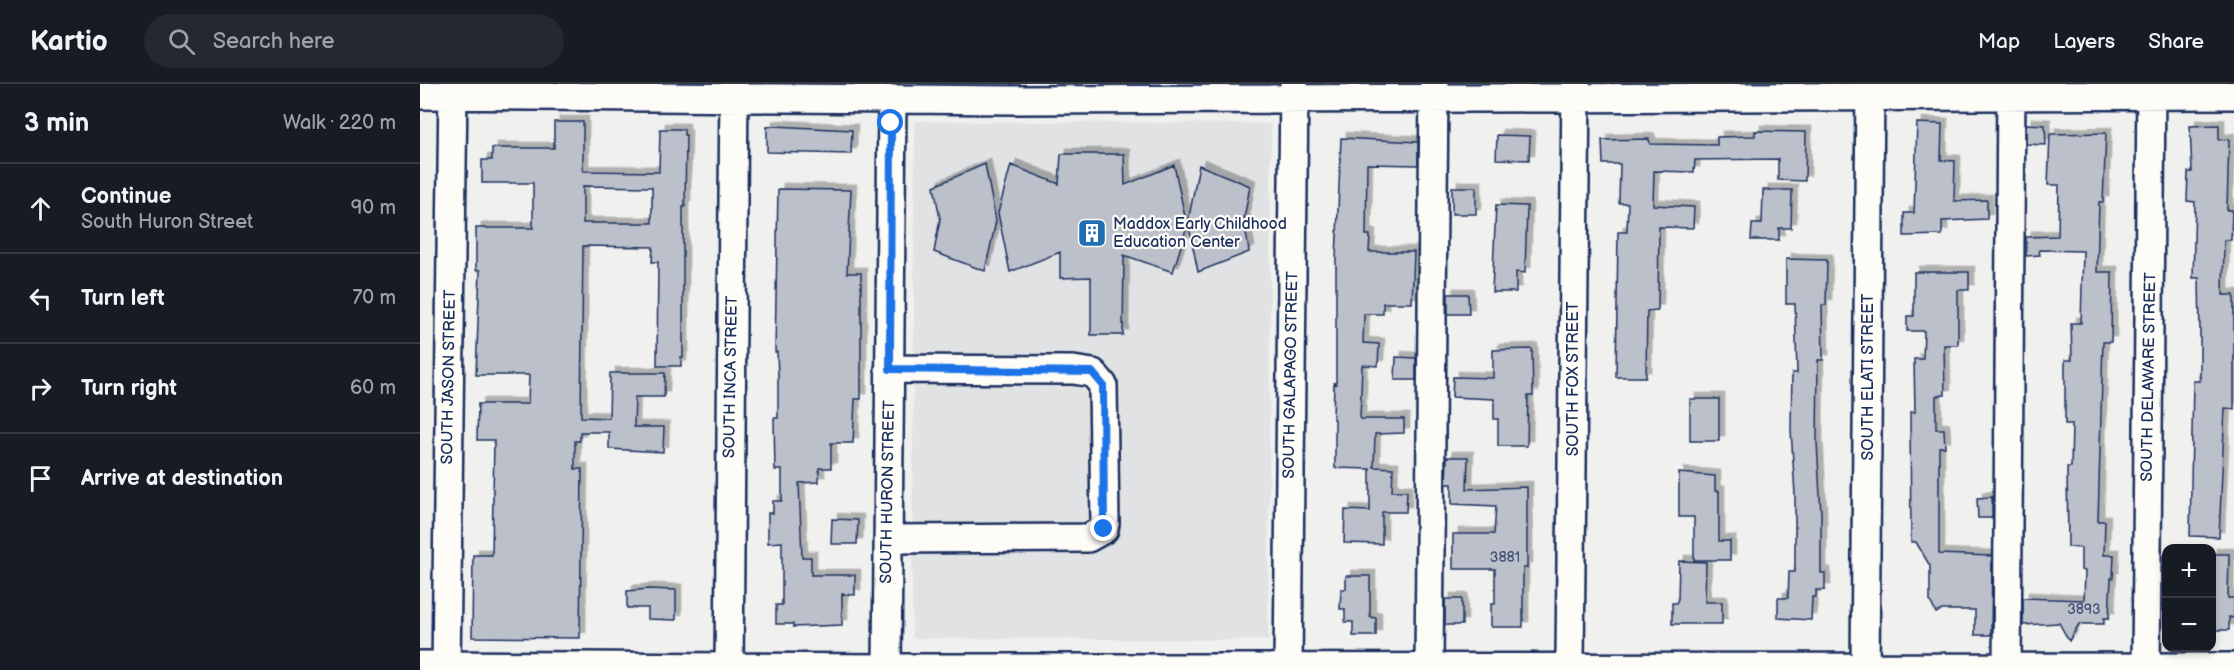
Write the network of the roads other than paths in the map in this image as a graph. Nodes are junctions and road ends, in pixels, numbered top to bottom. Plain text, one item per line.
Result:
1 (2151, 89) edge
2 (453, 90) edge
3 (593, 90) edge
4 (1576, 90) edge
5 (1717, 90) edge
6 (1870, 90) edge
7 (2011, 90) edge
8 (734, 91) edge
9 (1294, 91) edge
10 (1434, 91) edge
11 (1014, 92) edge
12 (1156, 92) edge
13 (880, 94) edge
14 (420, 95) edge
15 (2234, 95) edge
16 (890, 369) junction
17 (888, 538) junction
18 (437, 667) edge
19 (1429, 667) junction
20 (2234, 667) edge
21 (729, 668) edge
22 (887, 668) junction
23 (1148, 668) edge
24 (1275, 668) edge
25 (2007, 668) edge
26 (2146, 668) edge
27 (1010, 669) edge
28 (1579, 669) edge
29 (1723, 669) edge
30 (1865, 669) edge

1 - 7 street
1 - 15 street
1 - 26 street, SOUTH DELAWARE STREET
2 - 3 street
2 - 14 street
2 - 18 street, SOUTH JASON STREET
3 - 8 street
4 - 5 street
4 - 10 street
4 - 28 street, SOUTH FOX STREET
5 - 6 street
6 - 7 street
6 - 30 street, SOUTH ELATI STREET
7 - 25 street
8 - 13 street
8 - 21 street, SOUTH INCA STREET
9 - 10 street
9 - 12 street
9 - 24 street, SOUTH GALAPAGO STREET
10 - 19 street
11 - 12 street
11 - 13 street
13 - 16 street, SOUTH HURON STREET
16 - 17 street, SOUTH HURON STREET
16 - 17 street
17 - 22 street, SOUTH HURON STREET
18 - 21 street
19 - 24 street
19 - 28 street
20 - 26 street
21 - 22 street
22 - 27 street
23 - 24 street
23 - 27 street
25 - 26 street
25 - 30 street
28 - 29 street
29 - 30 street

